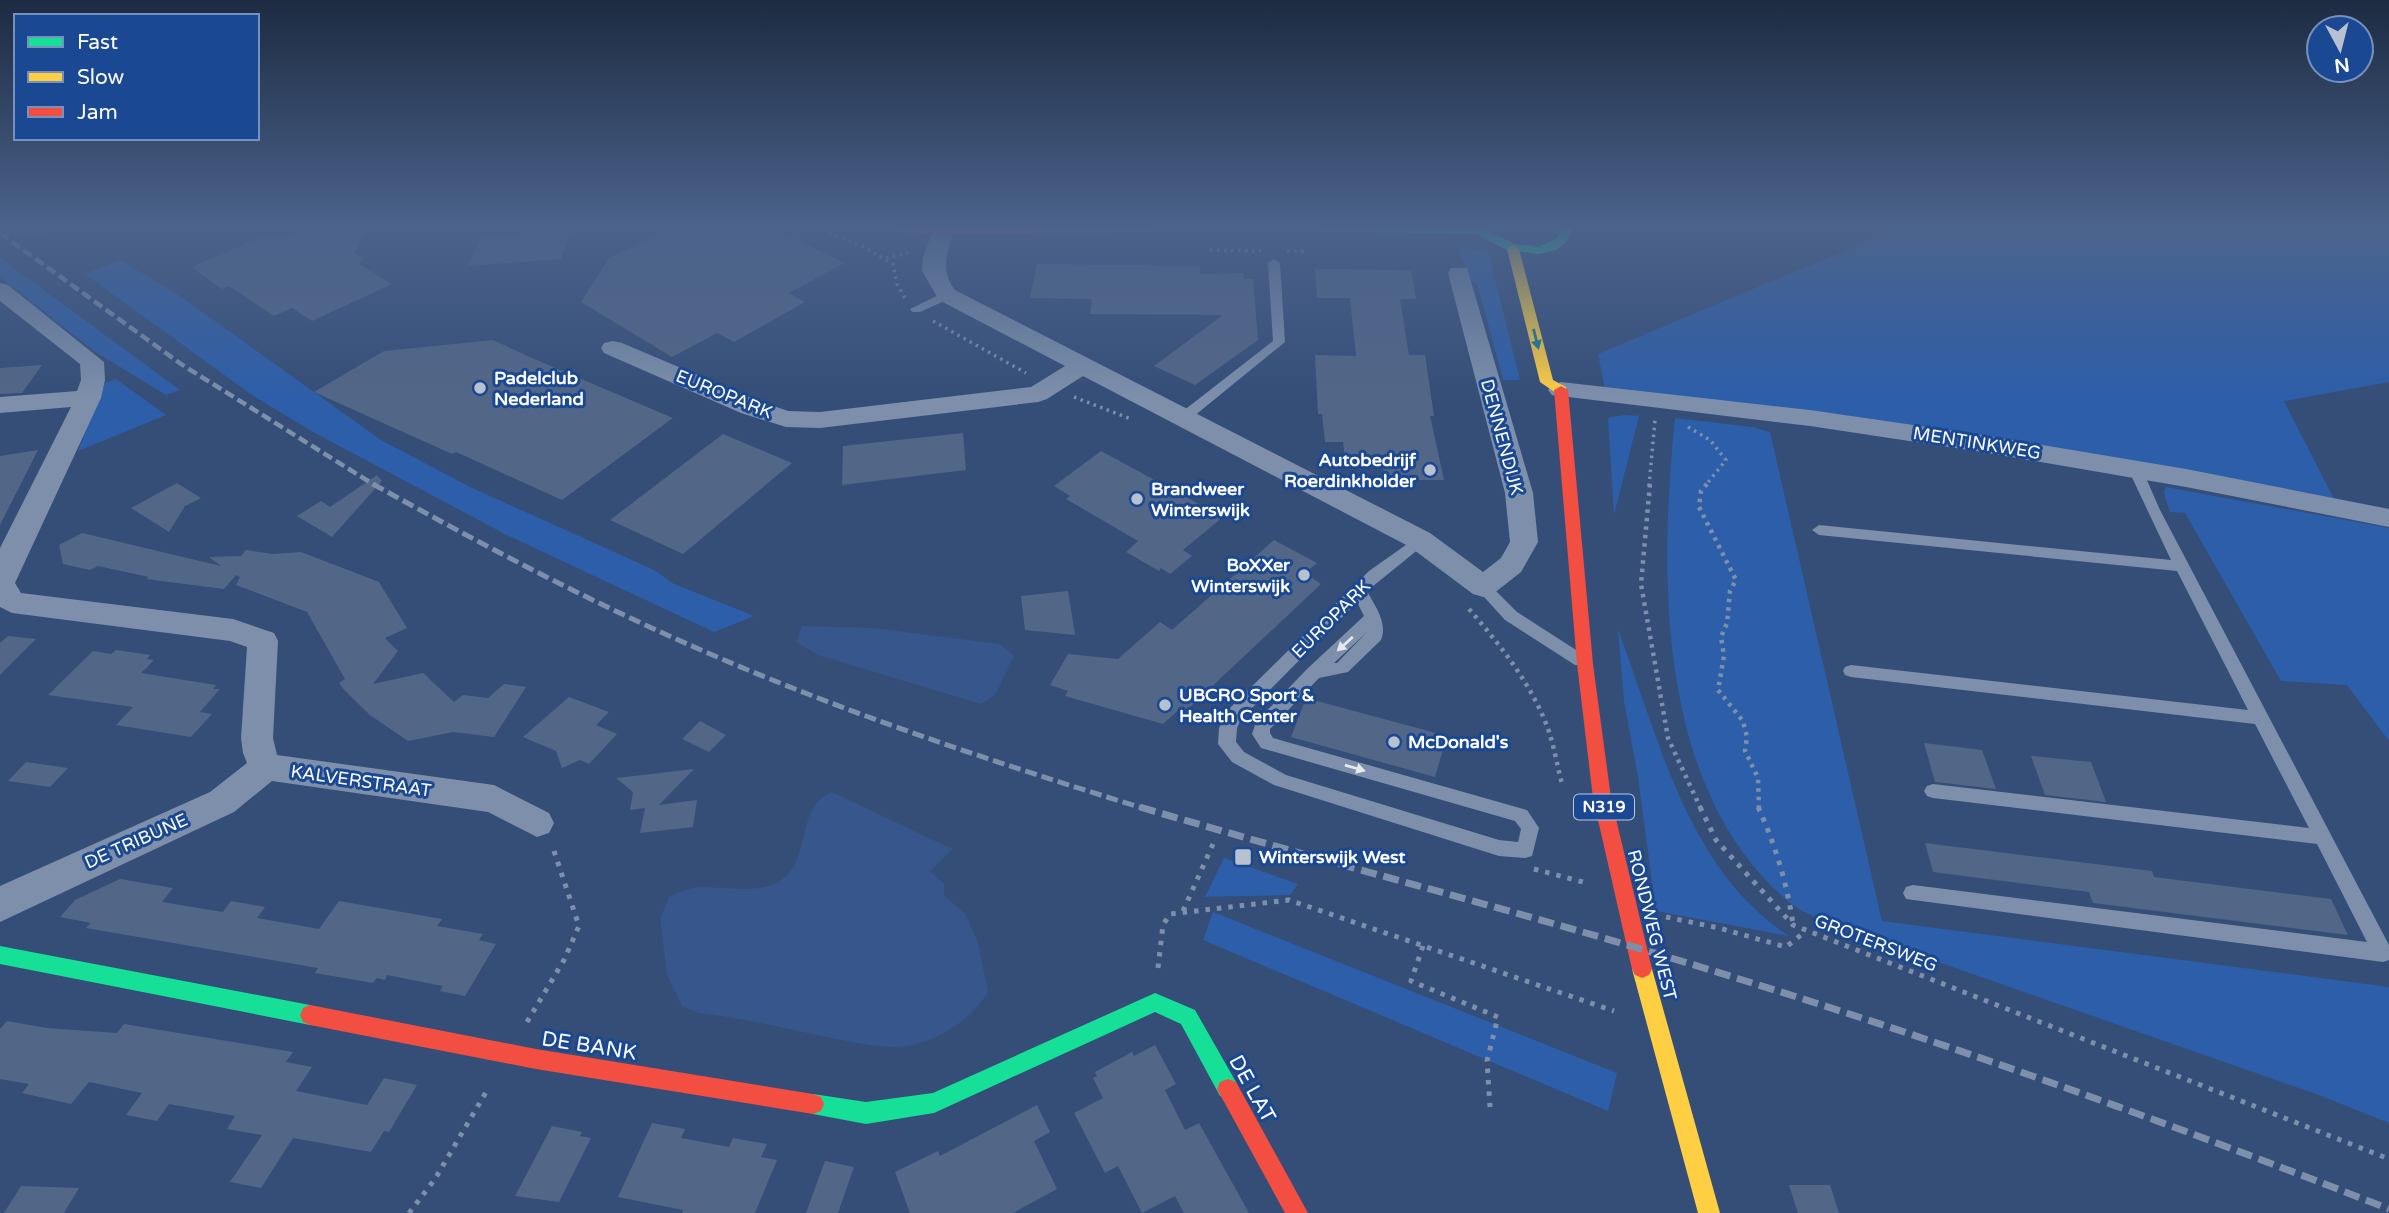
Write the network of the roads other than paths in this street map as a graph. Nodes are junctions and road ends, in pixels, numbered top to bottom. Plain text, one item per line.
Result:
1 (939, 285) edge
2 (1275, 285) edge
3 (1463, 285) edge
4 (1522, 285) edge
5 (0, 290) edge
6 (947, 295) junction
7 (916, 309) dead end
8 (613, 348) dead end
9 (1081, 366) junction
10 (1567, 386) junction
11 (89, 398) junction
12 (0, 405) edge
13 (1183, 418) junction
14 (2135, 469) junction
15 (2389, 518) edge
16 (1819, 530) dead end
17 (1420, 540) junction
18 (6, 554) edge
19 (2182, 566) junction
20 (1359, 592) junction
21 (1471, 593) junction
22 (6, 607) edge
23 (1585, 664) junction
24 (1851, 671) dead end
25 (2260, 718) junction
26 (266, 767) junction
27 (1933, 792) dead end
28 (537, 823) dead end
29 (2322, 837) junction
30 (1913, 893) dead end
31 (0, 906) edge
32 (0, 955) edge
33 (1154, 1002) joint
34 (1297, 1213) edge
35 (1709, 1213) edge

1 - 6 street
2 - 13 lane
3 - 21 street, DENNENDIJK
4 -> 10 street
5 - 11 street, KALVERSTRAAT
6 - 7 lane
6 - 9 street
8 - 9 street, EUROPARK
9 - 13 street
10 - 14 street, MENTINKWEG
10 - 23 street, RONDWEG WEST / N319
11 - 12 street
11 - 18 street, KALVERSTRAAT
13 - 17 street
14 - 15 street, MENTINKWEG
14 - 19 lane
16 - 19 lane
17 - 20 lane, EUROPARK
17 - 21 street
18 - 22 street, KALVERSTRAAT
19 - 25 lane
20 -> 20 lane, EUROPARK
21 - 23 lane
22 - 26 street, KALVERSTRAAT
23 - 35 street, RONDWEG WEST / N319
24 - 25 lane
25 - 29 lane
26 - 28 street, KALVERSTRAAT
26 - 31 street, DE TRIBUNE
27 - 29 lane
29 - 30 lane
32 - 33 street, DE BANK
33 - 34 street, DE LAT

